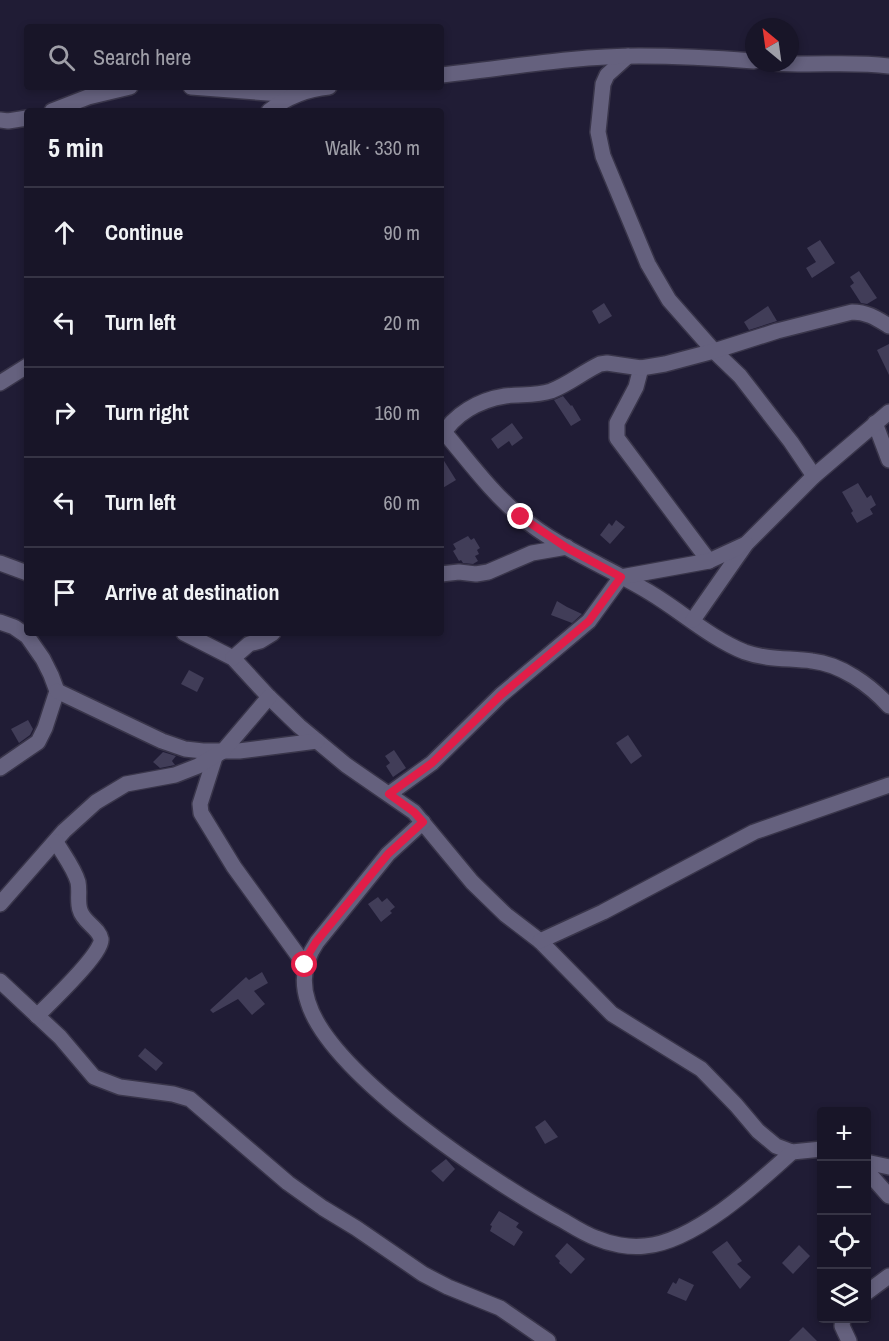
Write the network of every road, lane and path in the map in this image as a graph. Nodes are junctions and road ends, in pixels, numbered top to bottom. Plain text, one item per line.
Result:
1 (627, 56) junction
2 (745, 60) edge
3 (799, 65) edge
4 (889, 66) edge
5 (444, 75) edge
6 (117, 90) edge
7 (230, 90) edge
8 (316, 90) edge
9 (294, 95) junction
10 (60, 108) edge
11 (273, 108) edge
12 (24, 118) edge
13 (0, 120) edge
14 (889, 326) edge
15 (714, 351) junction
16 (24, 368) edge
17 (641, 368) junction
18 (0, 383) edge
19 (889, 412) edge
20 (875, 423) junction
21 (444, 434) edge
22 (444, 436) edge
23 (889, 460) edge
24 (814, 476) junction
25 (746, 544) junction
26 (567, 548) junction
27 (709, 561) junction
28 (0, 563) edge
29 (24, 572) edge
30 (444, 574) edge
31 (621, 577) junction
32 (693, 621) junction
33 (0, 622) edge
34 (24, 634) edge
35 (27, 636) edge
36 (190, 636) edge
37 (268, 636) edge
38 (233, 658) junction
39 (57, 691) junction
40 (269, 697) junction
41 (889, 706) edge
42 (317, 741) junction
43 (219, 754) junction
44 (0, 768) edge
45 (889, 785) edge
46 (389, 794) junction
47 (423, 822) junction
48 (56, 842) junction
49 (0, 904) edge
50 (540, 941) junction
51 (305, 965) junction
52 (0, 981) edge
53 (37, 1016) junction
54 (817, 1150) edge
55 (792, 1152) junction
56 (871, 1163) edge
57 (889, 1167) edge
58 (871, 1175) edge
59 (889, 1196) edge
60 (889, 1276) edge
61 (871, 1290) edge
62 (843, 1323) edge
63 (548, 1341) edge
64 (849, 1341) edge

1 - 2 street
1 - 5 street
1 - 15 street
3 - 4 street
6 - 10 street
7 - 9 street
8 - 9 street
9 - 11 street
12 - 13 street
14 - 15 street
15 - 17 street
15 - 24 street
16 - 18 street
17 - 21 street
17 - 27 street
19 - 20 street
20 - 23 street
20 - 24 street
22 - 26 street
24 - 25 street
25 - 27 street
25 - 32 street
26 - 30 street
26 - 31 street
27 - 31 street
28 - 29 street
31 - 32 street
31 - 46 street
32 - 41 street
33 - 34 street
35 - 39 street
36 - 38 street
37 - 38 street
38 - 40 street
39 - 43 street
39 - 44 street
40 - 42 street
40 - 43 street
42 - 43 street
42 - 46 street
43 - 48 street
43 - 51 street
45 - 50 street
46 - 47 street
47 - 50 street
47 - 51 street
48 - 49 street
48 - 53 street
50 - 55 street
51 - 55 street
52 - 53 street
53 - 63 street
54 - 55 street
56 - 57 street
58 - 59 street
60 - 61 street
62 - 64 street

